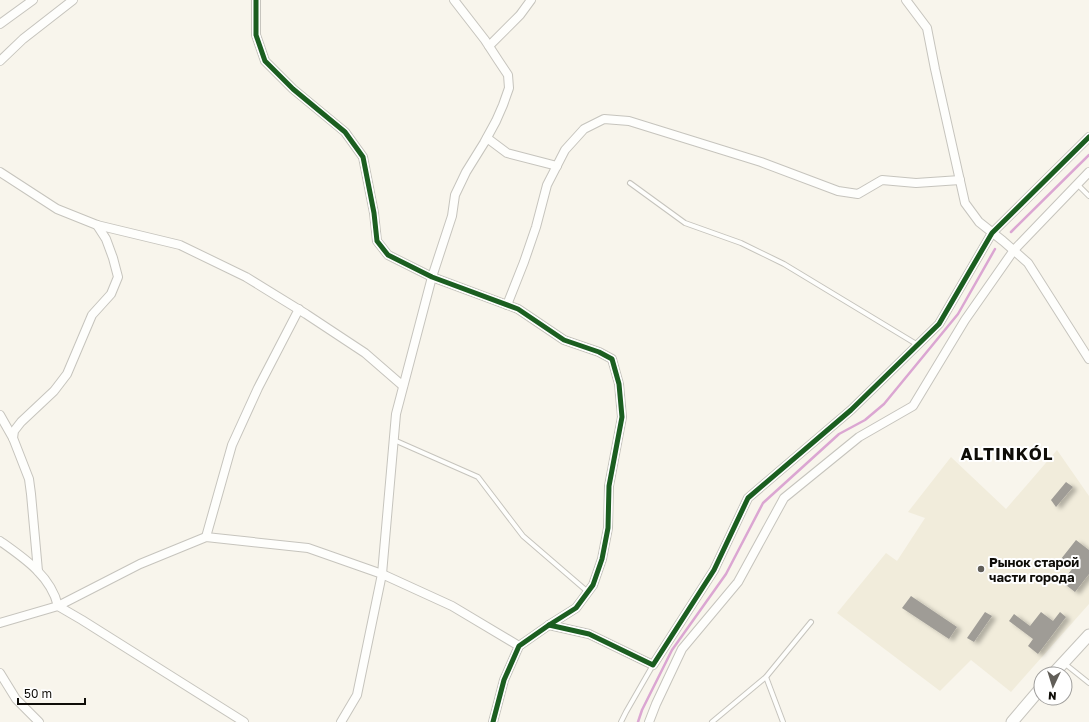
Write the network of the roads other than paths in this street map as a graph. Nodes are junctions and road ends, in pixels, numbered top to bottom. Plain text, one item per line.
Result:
1 (33, 0) edge
2 (73, 0) edge
3 (256, 0) edge
4 (454, 0) edge
5 (532, 0) edge
6 (906, 0) edge
7 (0, 24) edge
8 (489, 46) junction
9 (0, 61) edge
10 (1089, 137) edge
11 (487, 138) junction
12 (556, 166) junction
13 (0, 172) edge
14 (1089, 172) edge
15 (960, 180) junction
16 (630, 182) dead end
17 (1078, 184) junction
18 (1089, 196) edge
19 (97, 224) junction
20 (992, 233) junction
21 (1014, 250) junction
22 (432, 277) junction
23 (507, 305) junction
24 (299, 310) junction
25 (918, 345) junction
26 (1089, 359) edge
27 (404, 386) junction
28 (0, 415) edge
29 (13, 438) junction
30 (394, 440) junction
31 (206, 537) junction
32 (0, 541) edge
33 (38, 571) junction
34 (382, 574) junction
35 (588, 592) junction
36 (58, 606) junction
37 (811, 622) dead end
38 (0, 623) edge
39 (548, 625) junction
40 (1089, 635) edge
41 (519, 646) junction
42 (1064, 662) junction
43 (653, 665) junction
44 (1060, 666) edge
45 (766, 677) junction
46 (1, 679) edge
47 (1089, 684) edge
48 (1033, 697) edge
49 (39, 722) edge
50 (244, 722) edge
51 (341, 722) edge
52 (493, 722) edge
53 (621, 722) edge
54 (649, 722) edge
55 (712, 722) edge
56 (783, 722) edge
57 (1012, 722) edge

1 - 7 street
2 - 9 street
3 - 22 street
4 - 8 street
5 - 8 street
6 - 15 street
8 - 11 street
10 - 20 street
11 - 12 street
11 - 22 street
12 - 15 street
12 - 23 street
13 - 19 street
14 - 17 street
15 - 20 street
16 - 25 lane
17 - 18 lane
17 - 21 street
19 - 24 street
19 - 29 street
20 - 21 street
20 - 25 street
21 - 26 street
21 - 54 street
22 - 23 street
22 - 27 street
23 - 35 street
24 - 27 street
24 - 31 street
25 - 43 street
27 - 30 street
28 - 29 street
29 - 33 street
30 - 34 street
30 - 35 lane
31 - 34 street
31 - 36 street
32 - 33 street
33 - 36 street
34 - 41 street
34 - 51 street
35 - 39 street
36 - 38 street
36 - 50 street
37 - 45 lane
39 - 41 street
39 - 43 street
40 - 42 main road
41 - 52 street
42 - 44 main road
42 - 47 lane
43 - 53 lane
45 - 55 lane
45 - 56 lane
46 - 49 street
48 - 57 main road

